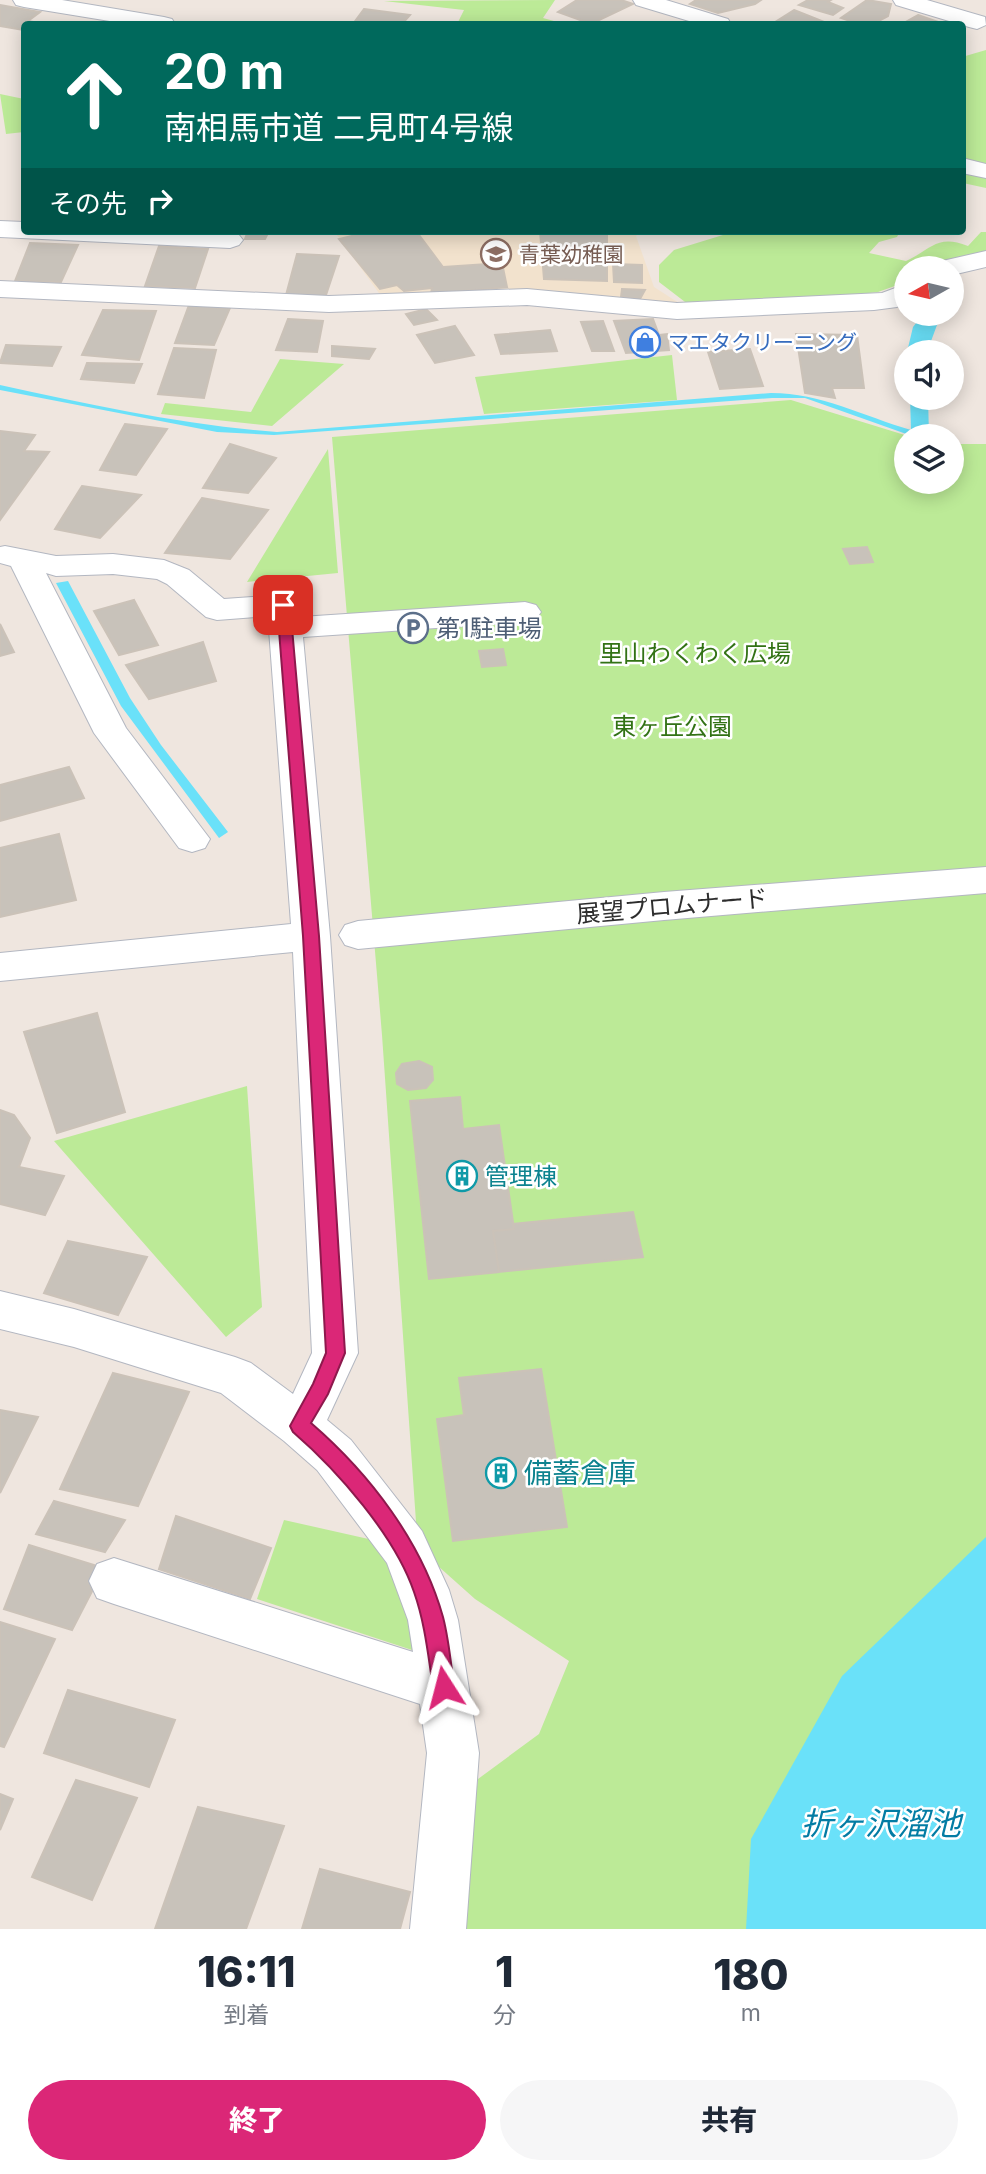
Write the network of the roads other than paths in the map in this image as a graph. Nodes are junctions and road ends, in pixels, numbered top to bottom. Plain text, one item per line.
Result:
1 (24, 0) edge
2 (644, 0) edge
3 (904, 0) edge
4 (146, 21) edge
5 (710, 21) edge
6 (975, 24) edge
7 (966, 167) edge
8 (986, 171) edge
9 (0, 229) edge
10 (21, 230) edge
11 (123, 235) edge
12 (230, 240) dead end
13 (986, 259) edge
14 (964, 264) edge
15 (0, 289) edge
16 (894, 297) edge
17 (12, 557) edge
18 (284, 606) junction
19 (525, 612) dead end
20 (192, 839) dead end
21 (986, 880) edge
22 (311, 936) junction
23 (358, 936) dead end
24 (0, 967) edge
25 (0, 1310) edge
26 (300, 1426) junction
27 (114, 1581) dead end
28 (444, 1687) junction
29 (438, 1929) edge

1 - 4 street
2 - 5 street
3 - 6 street
7 - 8 street
9 - 10 street
11 - 12 street
13 - 14 street
15 - 16 street
17 - 18 street
17 - 20 street
18 - 19 street
18 - 22 street
21 - 23 street, 展望プロムナード
22 - 24 street
22 - 26 street
25 - 26 street
26 - 28 street
27 - 28 street
28 - 29 street

